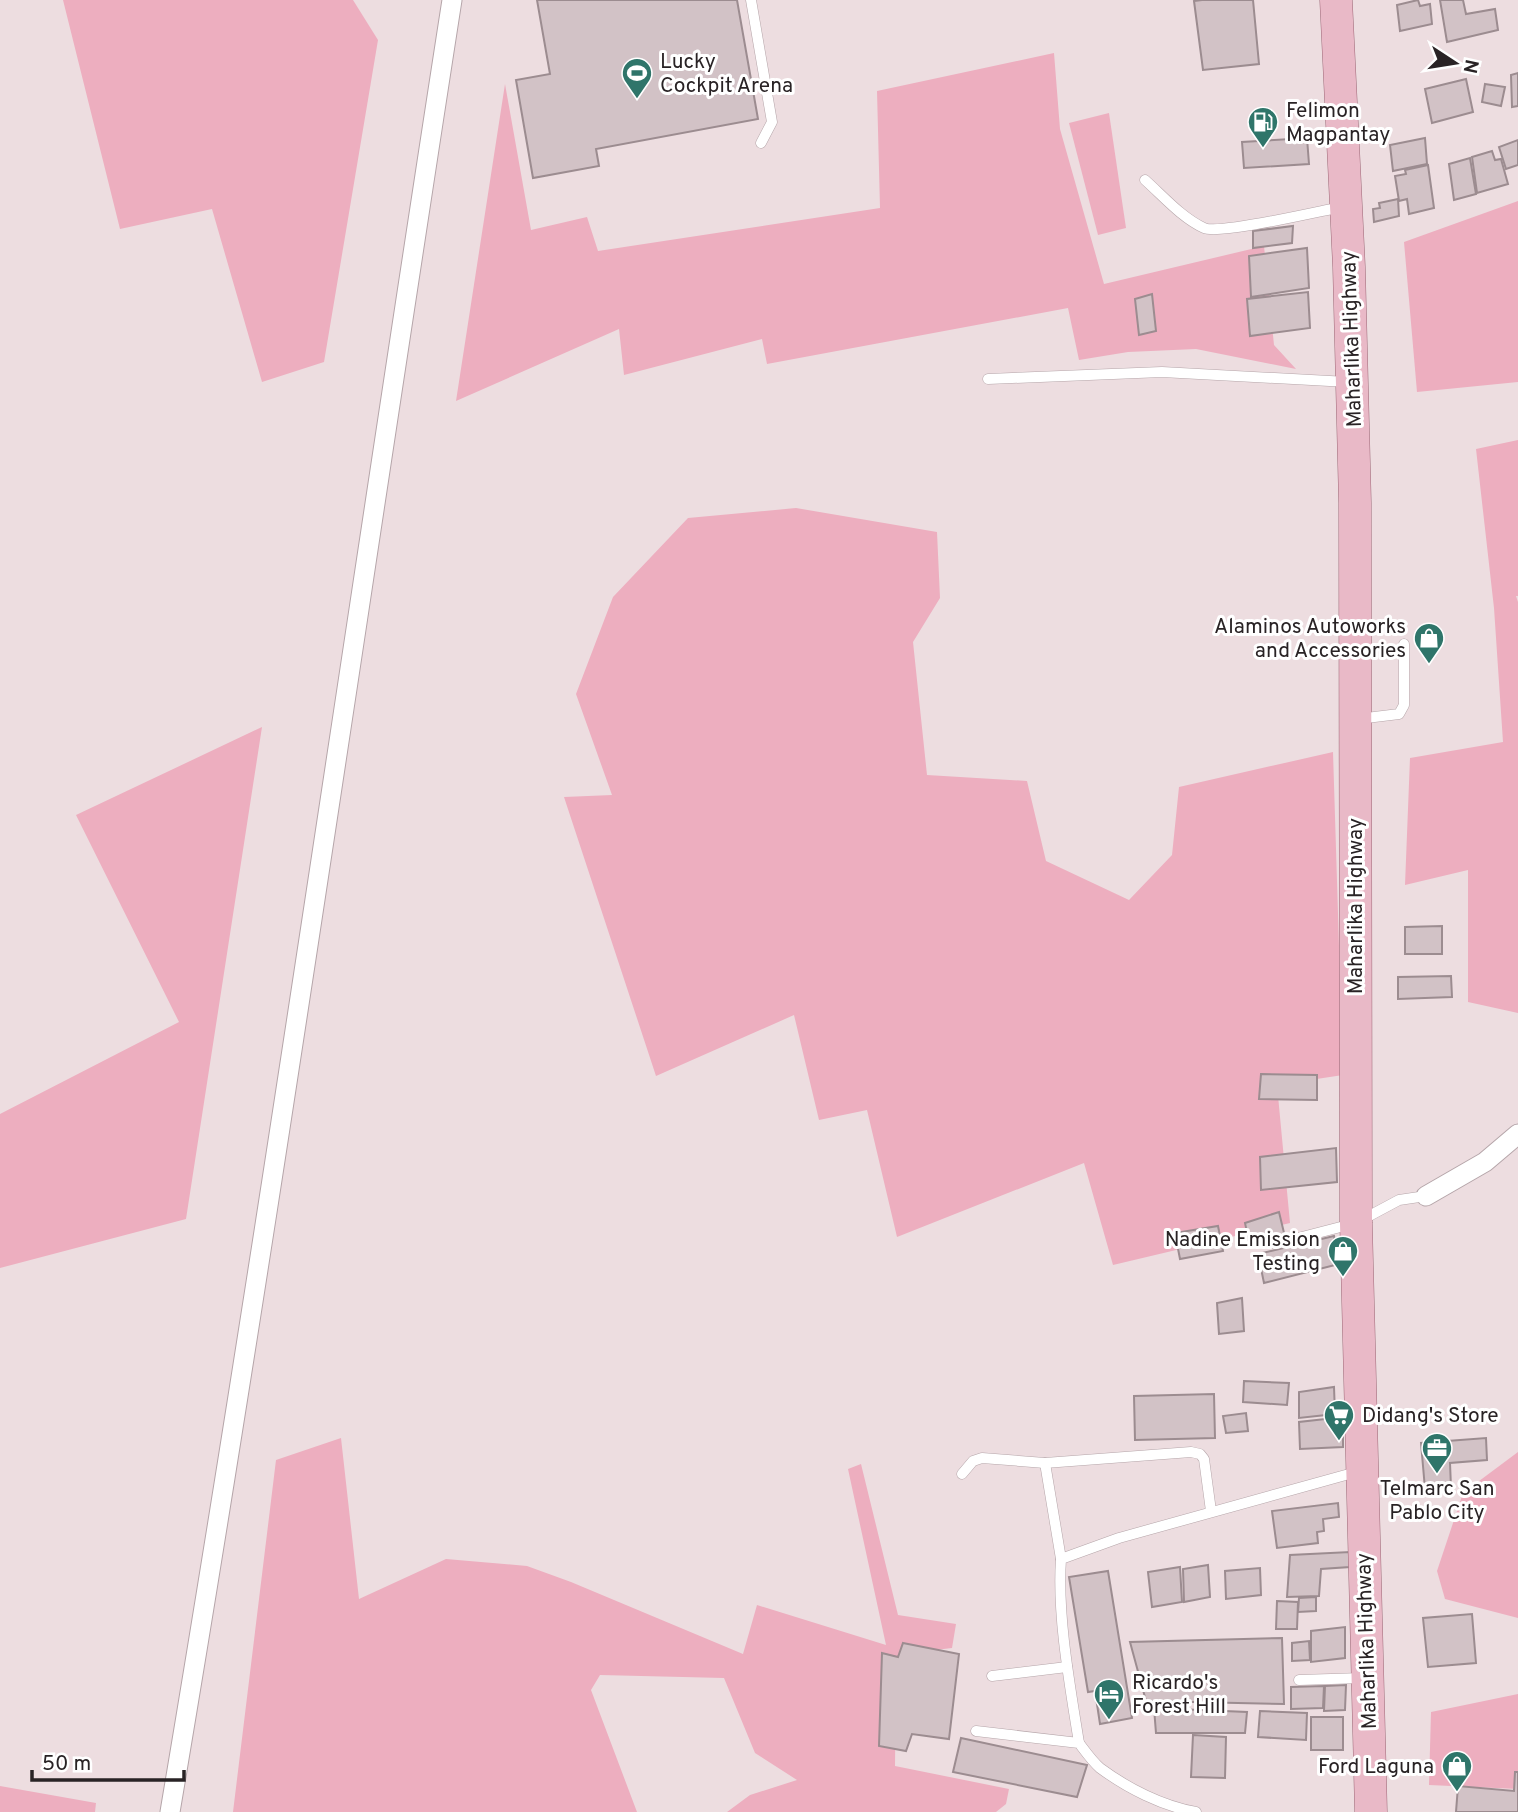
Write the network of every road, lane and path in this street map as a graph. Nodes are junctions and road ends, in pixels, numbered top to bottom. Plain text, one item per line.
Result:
1 (452, 0) edge
2 (751, 0) edge
3 (1336, 0) edge
4 (761, 143) dead end
5 (1145, 180) dead end
6 (1346, 206) junction
7 (988, 379) dead end
8 (1352, 383) junction
9 (1404, 644) dead end
10 (1354, 720) junction
11 (1518, 1134) edge
12 (1426, 1196) joint
13 (1356, 1223) junction
14 (1275, 1244) dead end
15 (1045, 1463) junction
16 (1362, 1470) junction
17 (962, 1474) dead end
18 (1211, 1511) junction
19 (1061, 1559) junction
20 (1067, 1667) junction
21 (992, 1676) dead end
22 (1367, 1678) junction
23 (1299, 1680) dead end
24 (976, 1731) dead end
25 (1079, 1743) junction
26 (170, 1812) edge
27 (1196, 1812) edge
28 (1371, 1812) edge

1 - 26 street
2 - 4 lane
3 - 6 main road, Maharlika Highway
5 - 6 lane
6 - 8 main road, Maharlika Highway
7 - 8 lane
8 - 10 main road, Maharlika Highway
9 - 10 lane
10 - 13 main road, Maharlika Highway
11 - 12 street
12 - 13 lane
13 - 14 lane
13 - 16 main road, Maharlika Highway
15 - 17 lane
15 - 18 lane
15 - 19 lane
16 - 18 lane
16 - 22 main road, Maharlika Highway
18 - 19 lane
19 - 20 lane
20 - 21 lane
20 - 25 lane
22 - 23 lane
22 - 28 main road, Maharlika Highway
24 - 25 lane
25 - 27 lane

